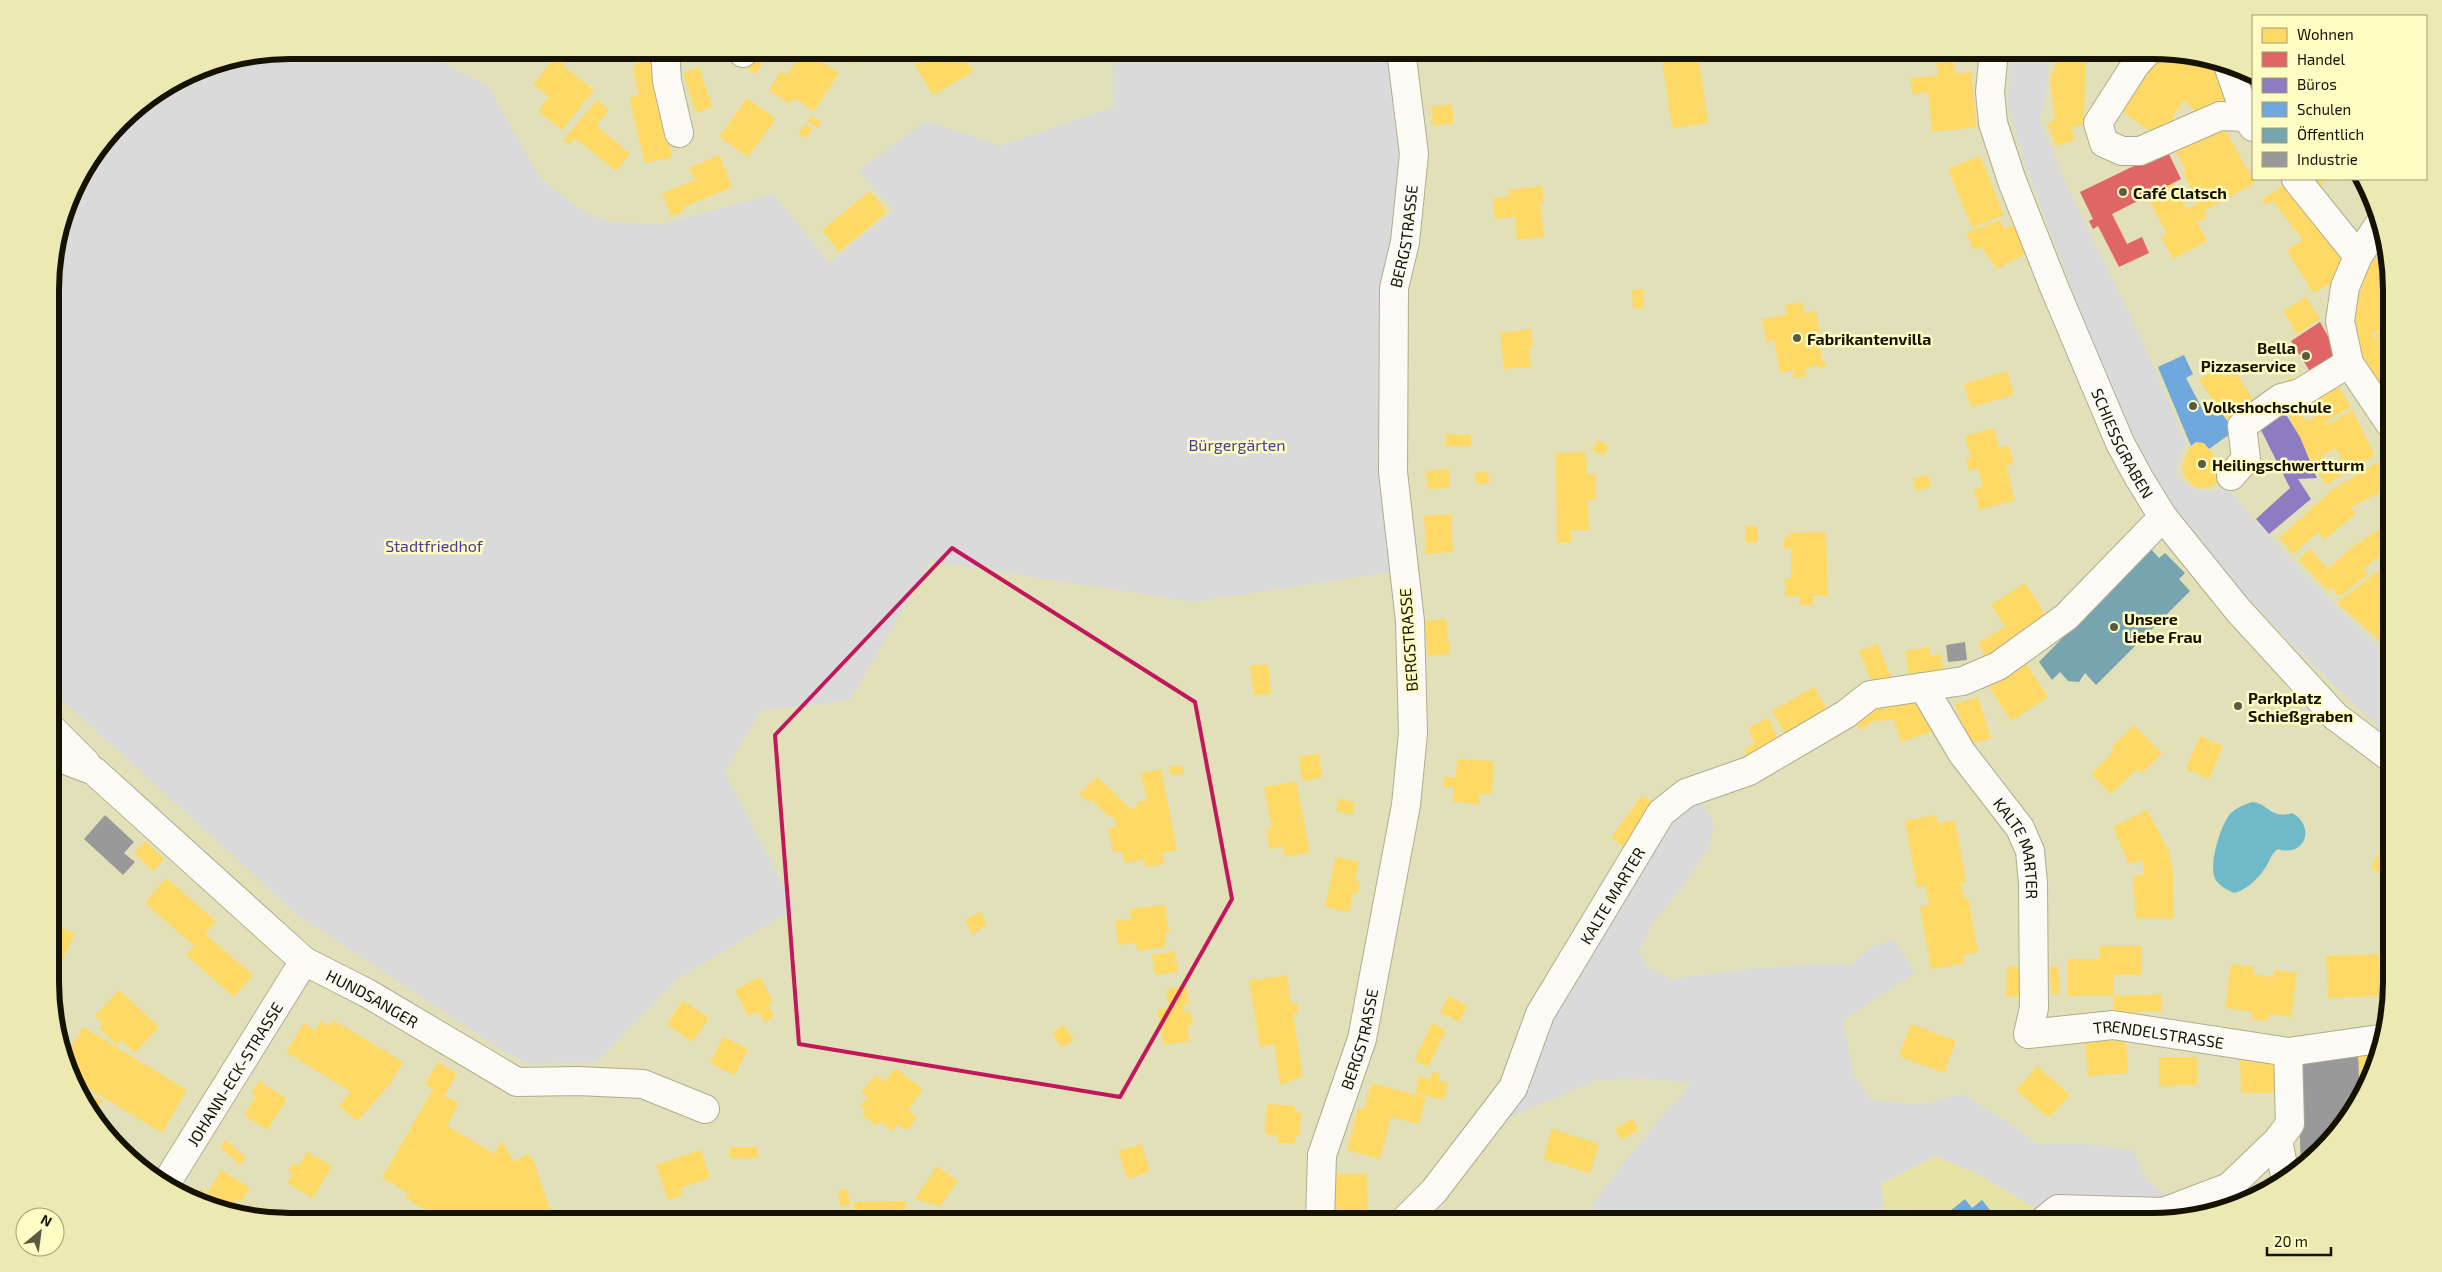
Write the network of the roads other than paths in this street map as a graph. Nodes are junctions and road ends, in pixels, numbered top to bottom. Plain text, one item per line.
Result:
1 (665, 59) edge
2 (1402, 59) edge
3 (1993, 59) edge
4 (2141, 59) edge
5 (2231, 72) edge
6 (2251, 120) edge
7 (679, 133) dead end
8 (2297, 180) edge
9 (2375, 230) edge
10 (2358, 256) junction
11 (2349, 363) junction
12 (2383, 414) edge
13 (2231, 476) dead end
14 (2164, 517) junction
15 (1923, 687) junction
16 (59, 735) edge
17 (2383, 752) edge
18 (59, 757) edge
19 (94, 771) junction
20 (304, 961) junction
21 (2028, 1034) joint
22 (2376, 1039) edge
23 (2288, 1052) junction
24 (705, 1109) dead end
25 (2278, 1140) junction
26 (2284, 1172) edge
27 (169, 1179) edge
28 (1320, 1213) edge
29 (1412, 1213) edge
30 (2053, 1213) edge

1 - 7 street
2 - 28 street, BERGSTRASSE
3 - 14 street, SCHIESSGRABEN
4 - 6 street
5 - 6 street
8 - 10 street
9 - 10 street
10 - 11 street
11 - 12 street
11 - 13 street
14 - 15 street, KALTE MARTER
14 - 17 street, SCHIESSGRABEN
15 - 21 street, KALTE MARTER
15 - 29 street, KALTE MARTER
16 - 19 street, HUNDSANGER
18 - 19 street, HUNDSANGER
19 - 20 street, HUNDSANGER
20 - 24 street, HUNDSANGER
20 - 27 street, JOHANN-ECK-STRASSE
21 - 23 street, TRENDELSTRASSE
22 - 23 street, TRENDELSTRASSE
23 - 25 street
25 - 26 street
25 - 30 street

